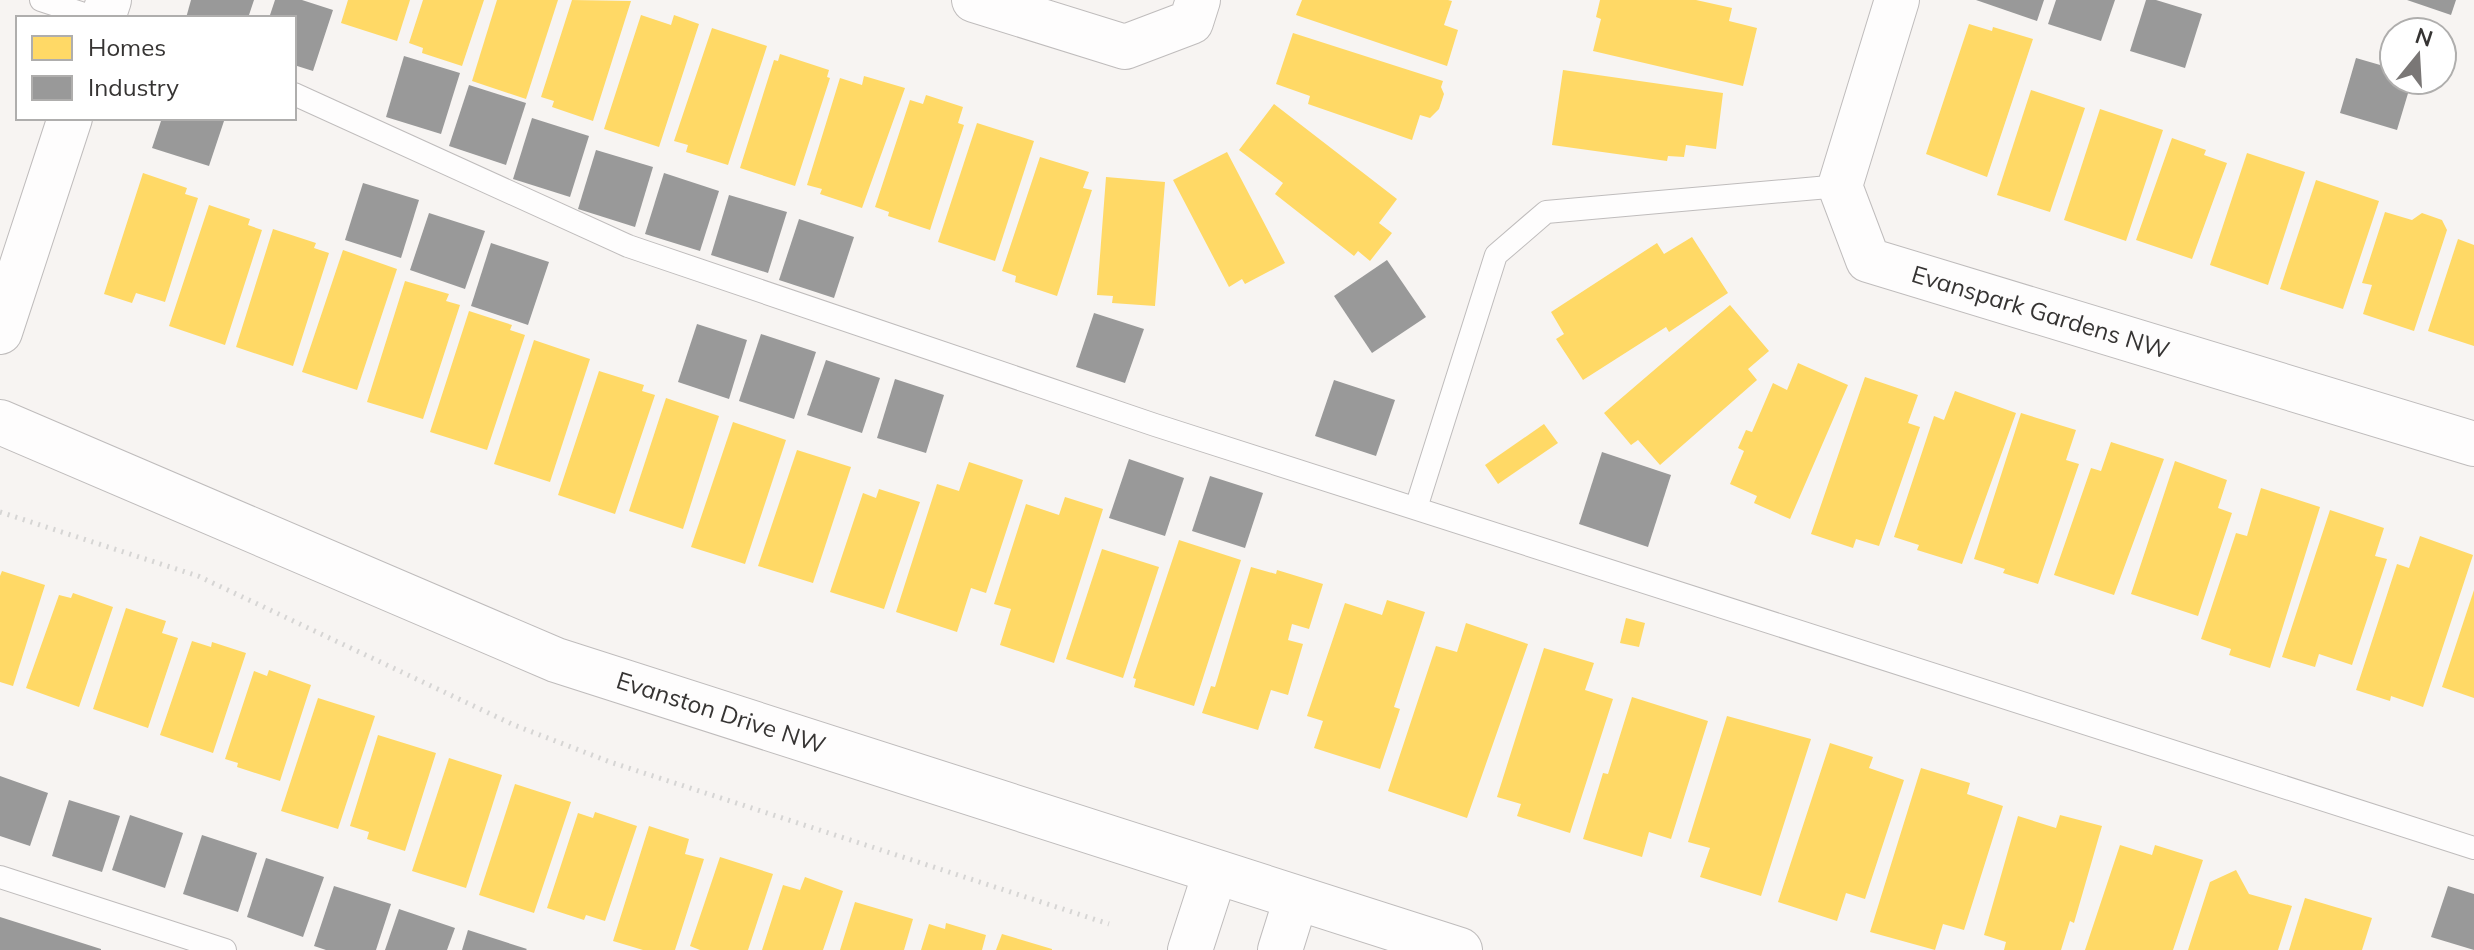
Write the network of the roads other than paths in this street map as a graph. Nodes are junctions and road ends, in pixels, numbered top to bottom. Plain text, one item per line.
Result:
1 (41, 0) edge
2 (974, 0) edge
3 (1198, 0) edge
4 (1897, 0) edge
5 (90, 16) edge
6 (296, 95) edge
7 (69, 120) edge
8 (1840, 186) junction
9 (0, 332) edge
10 (0, 422) edge
11 (2474, 444) edge
12 (1416, 508) junction
13 (2474, 848) edge
14 (1215, 873) junction
15 (0, 877) edge
16 (1296, 899) junction
17 (225, 950) edge
18 (1190, 950) edge
19 (1280, 950) edge
20 (1460, 950) edge

1 - 5 lane
2 - 3 street
4 - 8 street
6 - 12 lane
7 - 9 street
8 - 11 street, Evanspark Gardens NW
8 - 12 lane
10 - 14 street, Evanston Drive NW
12 - 13 lane
14 - 16 street, Evanston Drive NW
14 - 18 street
15 - 17 lane
16 - 19 street
16 - 20 street, Evanston Drive NW

